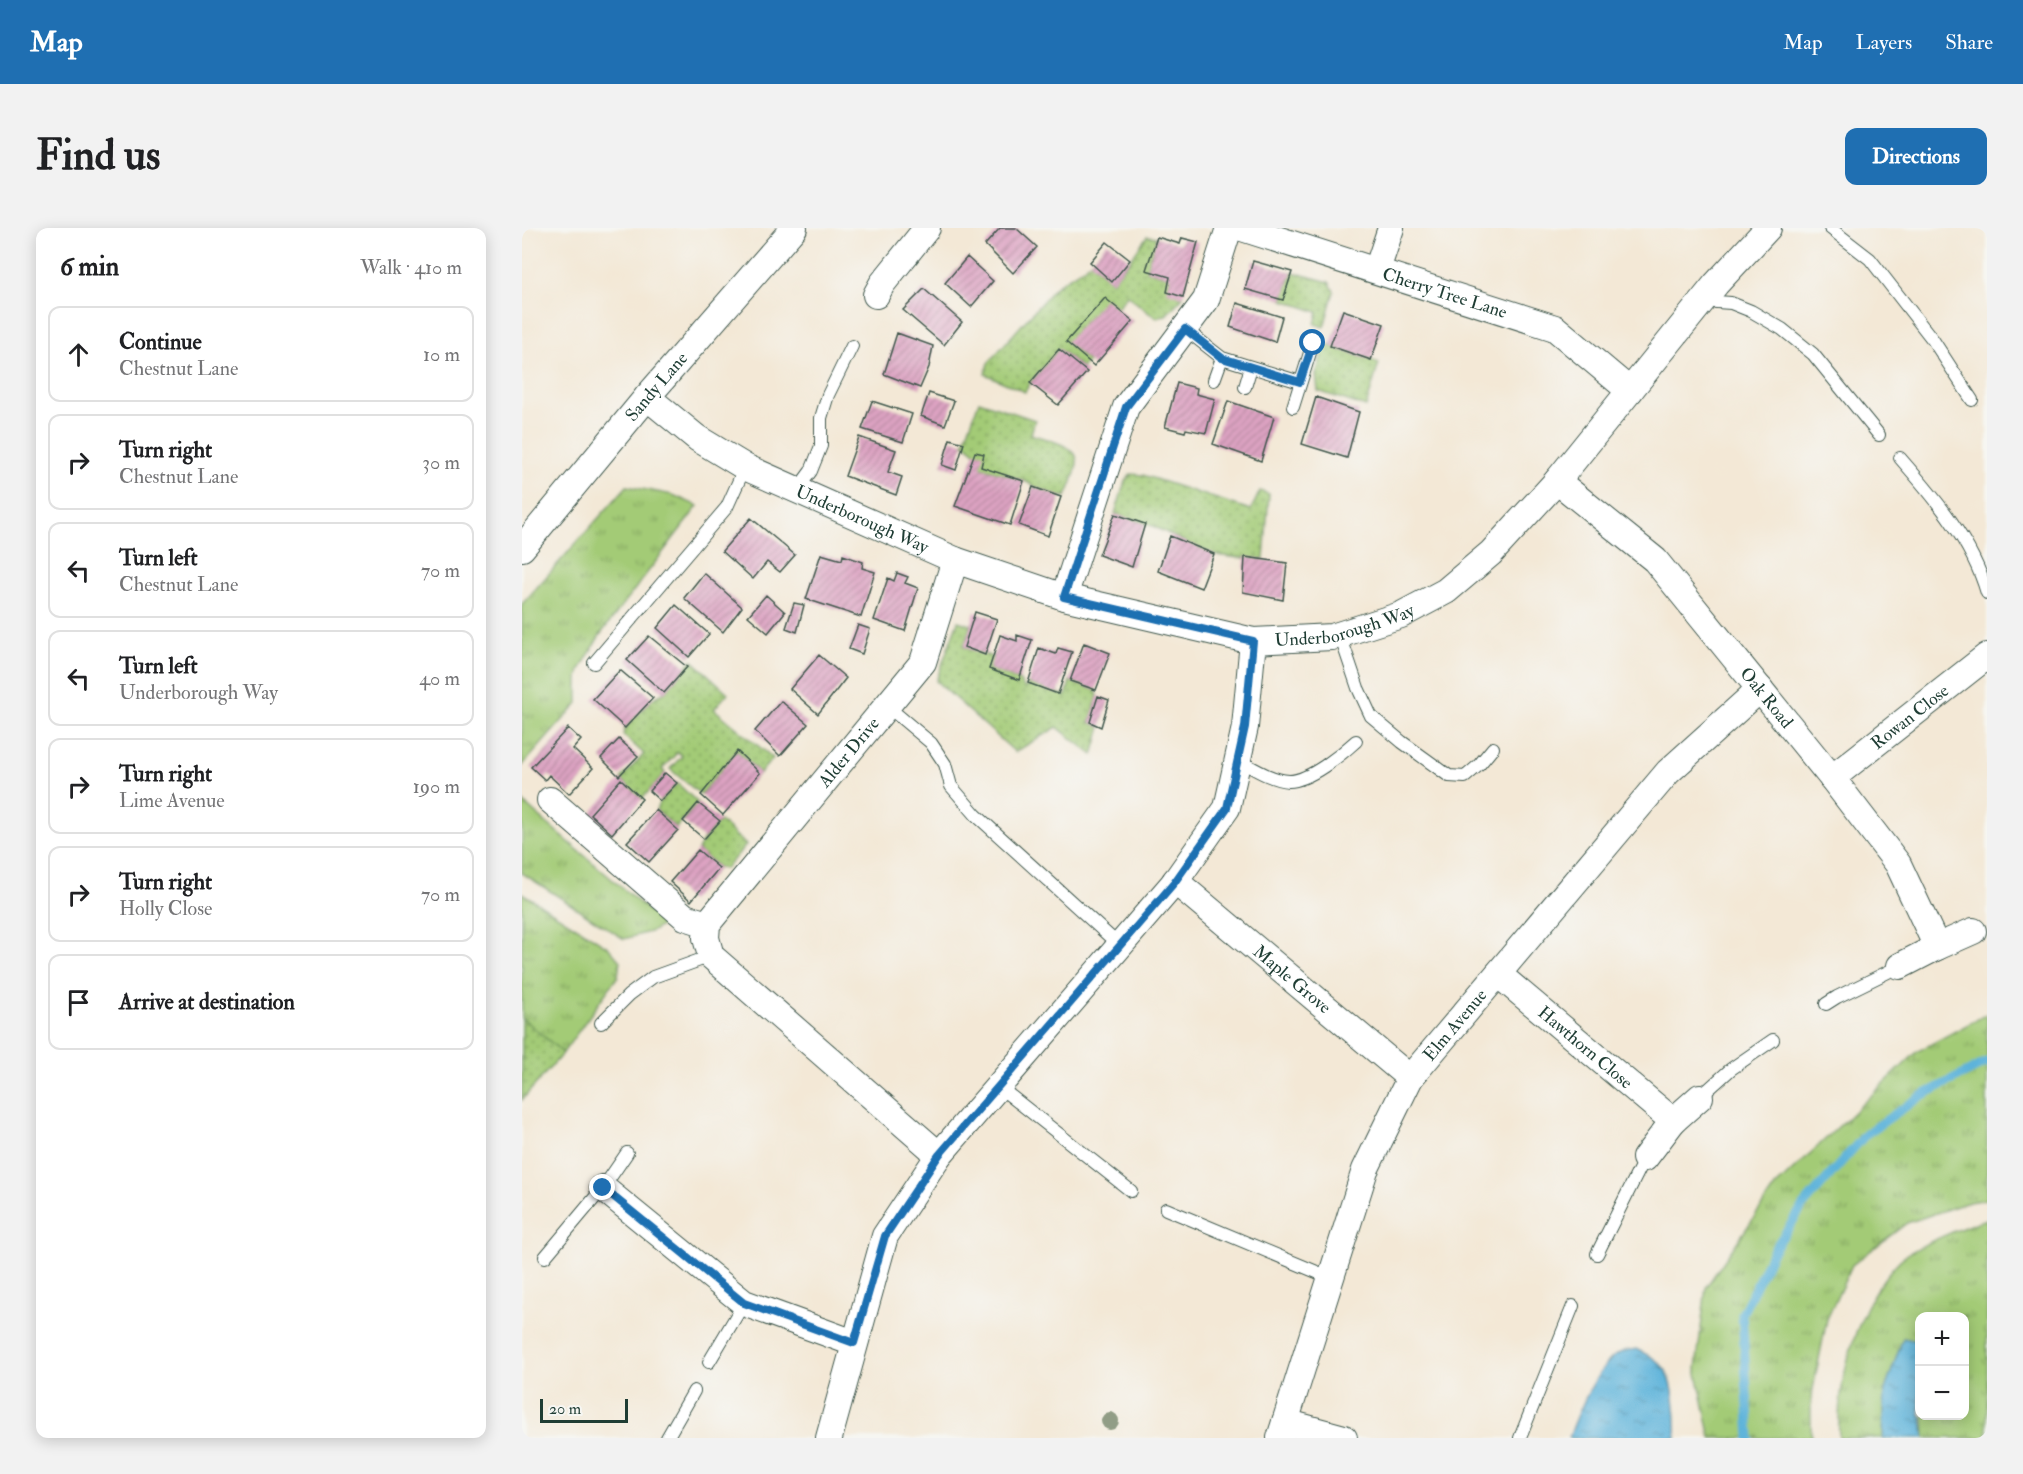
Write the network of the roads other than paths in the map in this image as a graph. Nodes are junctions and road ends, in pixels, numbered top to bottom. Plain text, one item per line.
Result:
1 (794, 228) edge
2 (927, 228) edge
3 (1229, 228) edge
4 (1242, 228) edge
5 (1391, 228) edge
6 (1768, 228) edge
7 (1830, 228) edge
8 (1377, 270) junction
9 (876, 295) dead end
10 (1702, 301) junction
11 (1185, 329) junction
12 (1313, 343) dead end
13 (852, 346) dead end
14 (1222, 358) junction
15 (1251, 367) junction
16 (1214, 380) dead end
17 (1300, 382) junction
18 (1245, 387) dead end
19 (1630, 391) junction
20 (647, 398) junction
21 (1972, 400) dead end
22 (1293, 407) dead end
23 (1879, 435) dead end
24 (1900, 458) dead end
25 (745, 467) junction
26 (1557, 481) junction
27 (797, 490) junction
28 (522, 548) edge
29 (955, 560) junction
30 (1987, 593) edge
31 (1064, 597) junction
32 (1340, 635) junction
33 (1253, 641) junction
34 (1987, 656) edge
35 (594, 663) dead end
36 (1760, 689) junction
37 (887, 706) junction
38 (1356, 741) dead end
39 (1492, 748) dead end
40 (1238, 760) junction
41 (1832, 778) junction
42 (550, 800) dead end
43 (1175, 881) junction
44 (707, 924) junction
45 (1980, 929) edge
46 (1120, 946) junction
47 (1937, 947) junction
48 (711, 956) junction
49 (1900, 966) joint
50 (1498, 974) junction
51 (1826, 1004) dead end
52 (601, 1023) dead end
53 (1773, 1040) dead end
54 (1410, 1078) junction
55 (998, 1086) junction
56 (1700, 1097) joint
57 (1673, 1121) junction
58 (627, 1153) dead end
59 (939, 1155) junction
60 (1645, 1158) joint
61 (603, 1188) junction
62 (1131, 1191) dead end
63 (1166, 1209) dead end
64 (1597, 1254) dead end
65 (545, 1257) dead end
66 (1331, 1278) junction
67 (744, 1303) junction
68 (1573, 1306) dead end
69 (854, 1343) junction
70 (709, 1362) dead end
71 (694, 1391) dead end
72 (1282, 1430) edge
73 (667, 1438) edge
74 (829, 1438) edge
75 (1344, 1438) edge
76 (1520, 1438) edge

1 - 20 street, Sandy Lane
2 - 9 street
3 - 11 street
4 - 8 street, Cherry Tree Lane
5 - 8 street
6 - 10 street, Underborough Way
7 - 21 lane
8 - 19 street, Cherry Tree Lane
10 - 19 street, Underborough Way
10 - 23 lane
11 - 14 lane
11 - 31 street
12 - 17 lane
13 - 27 lane
14 - 15 lane
14 - 16 lane
15 - 17 lane
15 - 18 lane
17 - 22 lane
19 - 26 street, Underborough Way
20 - 25 street, Underborough Way
20 - 28 street, Sandy Lane
24 - 30 lane
25 - 27 street, Underborough Way
25 - 35 lane
26 - 32 street, Underborough Way
26 - 36 street, Oak Road
27 - 29 street, Underborough Way
29 - 31 street, Underborough Way
29 - 37 street, Alder Drive
31 - 33 street, Underborough Way
32 - 33 street, Underborough Way
32 - 39 lane
33 - 40 street
34 - 41 street, Rowan Close
36 - 41 street, Oak Road
36 - 50 street, Elm Avenue
37 - 44 street, Alder Drive
37 - 46 lane
38 - 40 lane
40 - 43 street
41 - 47 street, Oak Road
42 - 44 street
43 - 46 street
43 - 54 street, Maple Grove
44 - 48 street
45 - 47 street
46 - 55 street
47 - 49 street
48 - 52 lane
48 - 59 street
49 - 51 lane
50 - 54 street, Elm Avenue
50 - 57 street, Hawthorn Close
53 - 56 lane
54 - 66 street, Elm Avenue
55 - 59 street
55 - 62 lane
56 - 57 street
57 - 60 street
58 - 61 lane
59 - 69 street
60 - 64 lane
61 - 65 lane
61 - 67 street
63 - 66 lane
66 - 72 street, Elm Avenue
67 - 69 street
67 - 70 lane
68 - 76 lane
69 - 74 street
71 - 73 lane
72 - 75 street

